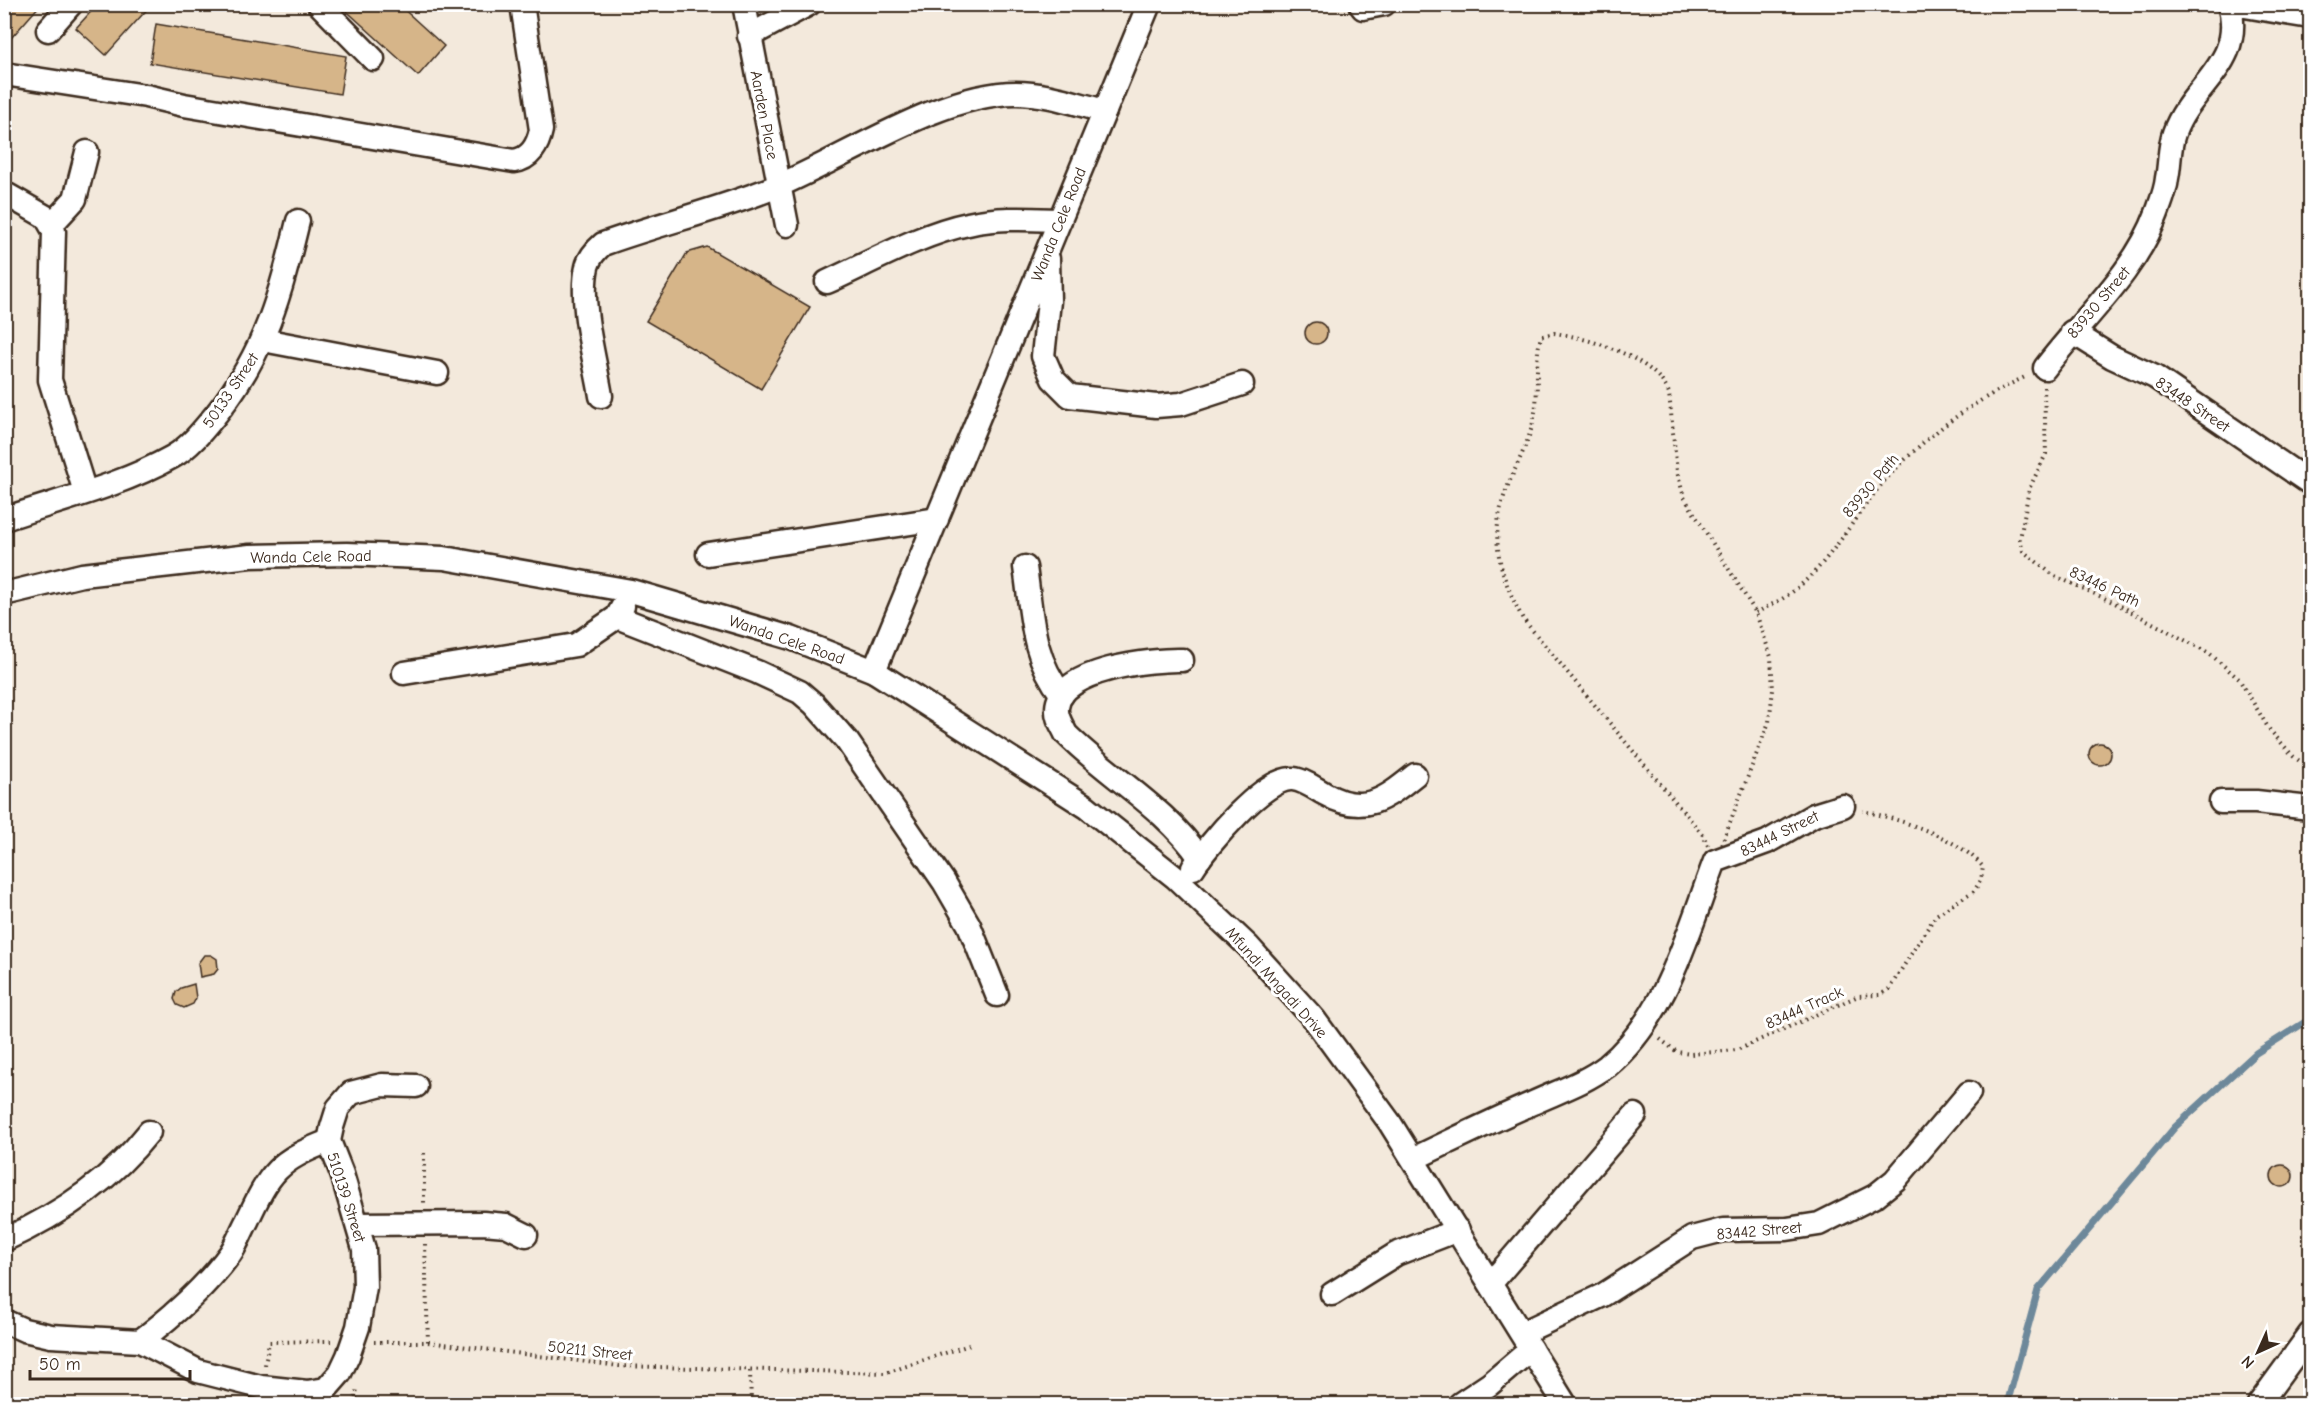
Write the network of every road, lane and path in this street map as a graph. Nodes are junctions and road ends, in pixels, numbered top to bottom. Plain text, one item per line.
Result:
1 (70, 4) edge
2 (319, 4) edge
3 (522, 4) edge
4 (744, 4) edge
5 (809, 4) edge
6 (1360, 4) edge
7 (1384, 4) edge
8 (2231, 4) edge
9 (1142, 10) edge
10 (2310, 17) edge
11 (48, 30) dead end
12 (749, 36) junction
13 (373, 59) dead end
14 (4, 74) edge
15 (1105, 111) junction
16 (87, 152) dead end
17 (779, 185) junction
18 (4, 193) edge
19 (1060, 220) junction
20 (298, 221) dead end
21 (52, 224) junction
22 (787, 225) dead end
23 (1047, 252) junction
24 (827, 282) dead end
25 (2072, 332) junction
26 (262, 340) junction
27 (2045, 368) junction
28 (437, 374) dead end
29 (1242, 384) dead end
30 (601, 396) dead end
31 (2310, 483) edge
32 (85, 492) junction
33 (4, 519) edge
34 (937, 519) junction
35 (708, 554) dead end
36 (1025, 567) dead end
37 (631, 591) junction
38 (4, 594) edge
39 (1755, 613) junction
40 (617, 617) junction
41 (1182, 660) dead end
42 (874, 671) junction
43 (404, 673) dead end
44 (1062, 695) junction
45 (2310, 769) edge
46 (1415, 775) dead end
47 (2221, 802) dead end
48 (1843, 806) joint
49 (2310, 808) edge
50 (1200, 858) junction
51 (1715, 861) junction
52 (1182, 884) junction
53 (997, 995) dead end
54 (1647, 1019) junction
55 (416, 1086) dead end
56 (1969, 1093) dead end
57 (1635, 1115) dead end
58 (149, 1132) dead end
59 (329, 1141) junction
60 (1413, 1159) junction
61 (358, 1224) junction
62 (1458, 1230) junction
63 (526, 1235) dead end
64 (4, 1240) edge
65 (1491, 1282) junction
66 (1332, 1294) dead end
67 (4, 1321) edge
68 (2310, 1335) edge
69 (141, 1341) junction
70 (354, 1341) junction
71 (1526, 1341) junction
72 (969, 1345) dead end
73 (750, 1371) junction
74 (261, 1387) junction
75 (751, 1404) edge
76 (1460, 1404) edge
77 (1565, 1404) edge
78 (2259, 1404) edge

1 - 11 street
2 - 13 street
3 - 14 street
4 - 12 street, Aarden Place
5 - 12 street
6 - 7 street
8 - 10 street
8 - 25 street, 83930 Street
9 - 15 street, Wanda Cele Road
12 - 17 street, Aarden Place
15 - 17 street
15 - 19 street, Wanda Cele Road
16 - 21 street
17 - 22 street, Aarden Place
17 - 30 street
18 - 21 street
19 - 23 street, Wanda Cele Road
19 - 24 street
20 - 26 street, 50133 Street
21 - 32 street
23 - 29 street
23 - 34 street, Wanda Cele Road
25 - 27 street, 83930 Street
25 - 31 street, 83448 Street
26 - 28 street
26 - 32 street, 50133 Street
27 - 39 path, 83930 Path
27 - 45 path, 83446 Path
32 - 33 street, 50133 Street
34 - 35 street
34 - 42 street, Wanda Cele Road
36 - 44 street
37 - 38 street, Wanda Cele Road
37 - 40 street
37 - 42 street, Wanda Cele Road
39 - 51 path
39 - 51 path
40 - 43 street
40 - 53 street
41 - 44 street
42 - 52 street, Mfundi Mngadi Drive
44 - 50 street
46 - 50 street
47 - 49 street
48 - 51 street, 83444 Street
48 - 54 path, 83444 Track
50 - 52 street
51 - 54 street
52 - 60 street, Mfundi Mngadi Drive
54 - 60 street
55 - 59 street, 510139 Street
56 - 71 street, 83442 Street
57 - 65 street
58 - 64 street
59 - 61 street, 510139 Street
59 - 69 street
60 - 62 street, Mfundi Mngadi Drive
61 - 63 street
61 - 70 street, 510139 Street
62 - 65 street, Mfundi Mngadi Drive
62 - 66 street
65 - 71 street, Mfundi Mngadi Drive
67 - 69 street, 510139 Street
68 - 78 street
69 - 74 street, 510139 Street
70 - 73 path, 50211 Street
70 - 74 street, 510139 Street
70 - 74 path, 50211 Street
71 - 76 street, 83442 Street
71 - 77 street, Mfundi Mngadi Drive
72 - 73 path, 50211 Street
73 - 75 path

